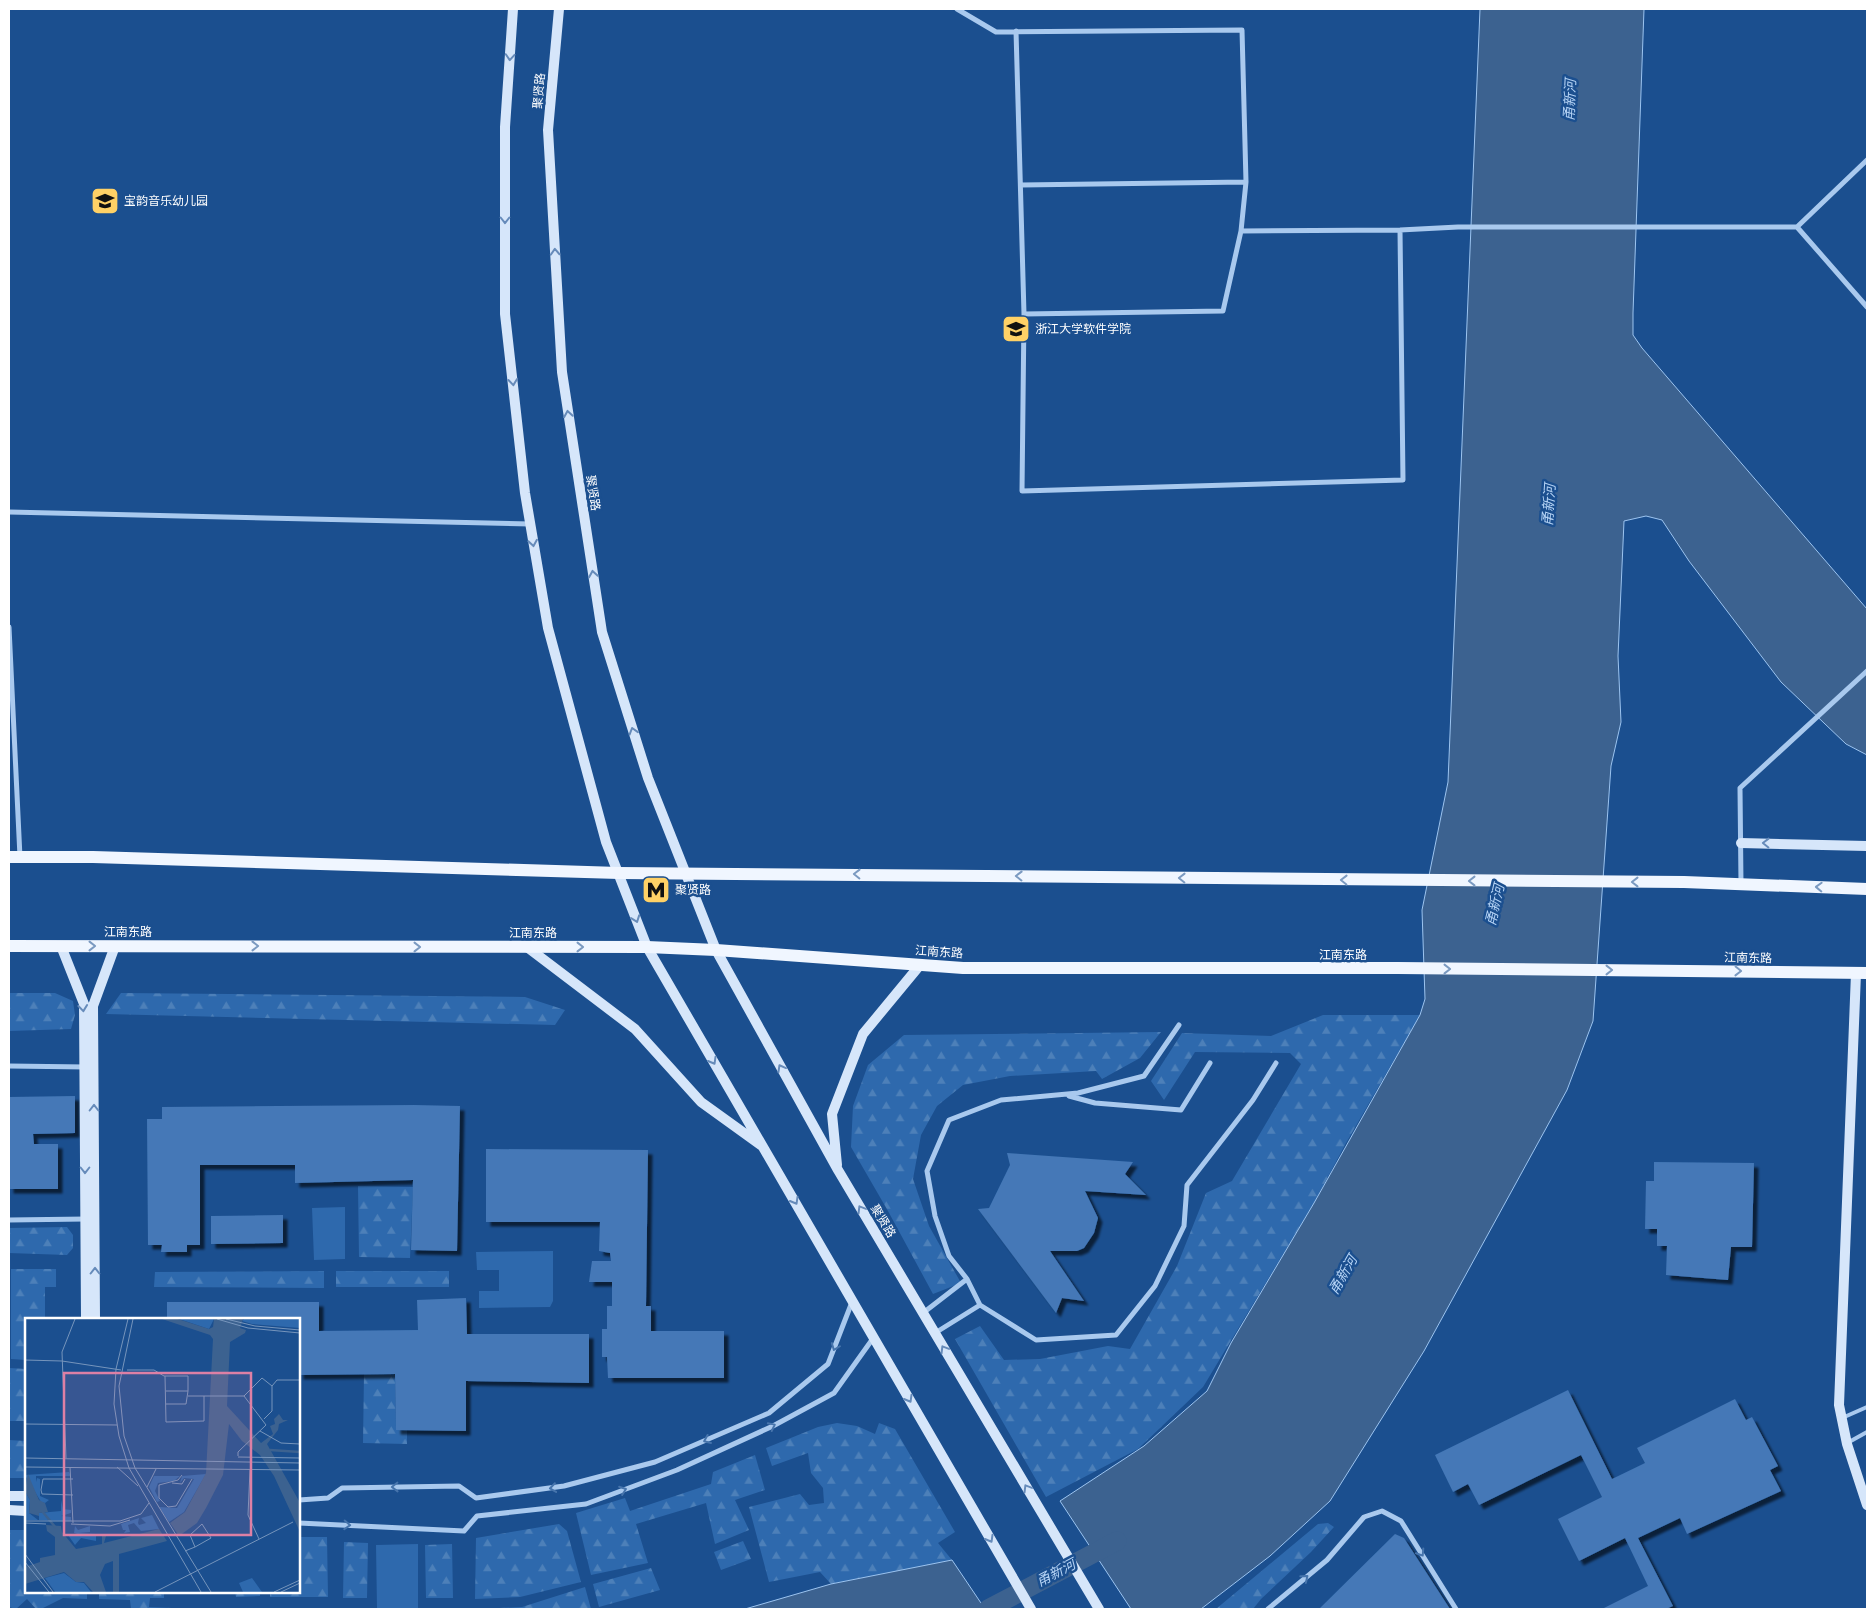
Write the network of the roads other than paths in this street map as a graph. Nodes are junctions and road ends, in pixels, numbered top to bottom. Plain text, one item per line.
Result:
1 (514, 9) edge
2 (559, 9) edge
3 (957, 9) edge
4 (1016, 31) junction
5 (1867, 160) edge
6 (1246, 182) junction
7 (1021, 185) junction
8 (1797, 228) junction
9 (1241, 230) junction
10 (1400, 230) junction
11 (1867, 307) edge
12 (1024, 314) junction
13 (9, 512) edge
14 (530, 524) junction
15 (9, 627) edge
16 (1867, 671) edge
17 (1741, 843) junction
18 (1867, 846) edge
19 (15, 857) edge
20 (686, 872) junction
21 (619, 873) junction
22 (1741, 884) junction
23 (1867, 889) edge
24 (9, 946) edge
25 (61, 946) junction
26 (115, 946) junction
27 (527, 947) junction
28 (647, 948) junction
29 (716, 950) junction
30 (920, 965) junction
31 (1862, 973) edge
32 (1180, 1025) dead end
33 (1210, 1063) dead end
34 (1276, 1063) dead end
35 (9, 1066) edge
36 (89, 1067) junction
37 (1065, 1094) junction
38 (764, 1148) junction
39 (838, 1170) junction
40 (90, 1219) junction
41 (9, 1220) edge
42 (967, 1279) junction
43 (853, 1301) junction
44 (980, 1304) junction
45 (923, 1313) junction
46 (86, 1318) edge
47 (95, 1318) edge
48 (935, 1333) junction
49 (874, 1338) junction
50 (1867, 1406) edge
51 (1841, 1419) junction
52 (1867, 1432) edge
53 (1847, 1444) junction
54 (9, 1496) edge
55 (25, 1496) edge
56 (300, 1500) edge
57 (1867, 1505) edge
58 (9, 1510) edge
59 (25, 1511) edge
60 (300, 1523) edge
61 (1030, 1609) edge
62 (1099, 1609) edge
63 (1268, 1609) edge
64 (1456, 1609) edge

1 -> 14 main road
20 -> 2 main road, 聚贤路
3 - 4 street
4 - 6 street
4 - 7 street
5 - 8 street
6 - 7 street
6 - 9 street
7 - 12 street
8 - 10 street
8 - 11 street
9 - 10 street
9 - 12 street
10 - 12 street
13 - 14 street
14 -> 21 main road
15 - 19 street
16 - 17 street
18 -> 17 main road
17 - 22 street
19 - 21 main road
20 - 21 main road
22 -> 20 main road
20 - 29 main road, 聚贤路
21 -> 28 main road
23 -> 22 main road
24 - 25 main road, 江南东路
25 -> 26 main road, 江南东路
25 -> 36 main road
26 -> 27 main road, 江南东路
26 - 36 main road
27 -> 28 main road, 江南东路
27 - 38 main road
28 - 29 main road, 江南东路
28 -> 38 main road
29 - 30 main road, 江南东路
39 -> 29 main road, 聚贤路
30 -> 31 main road, 江南东路
30 - 39 main road
31 - 51 main road
32 - 37 street
33 - 37 street
34 - 44 street
35 - 36 street
36 - 40 main road
37 - 42 street
38 -> 43 main road
45 -> 39 main road, 聚贤路
40 - 41 street
40 - 46 main road
47 -> 40 main road
42 - 44 street
42 - 45 street
43 - 49 main road
43 -> 56 street
44 - 48 street
45 - 48 main road, 聚贤路
62 -> 48 main road, 聚贤路
60 -> 49 street
49 -> 61 main road
50 - 51 lane
51 - 53 main road
52 - 53 lane
53 - 57 main road
54 - 55 main road
58 - 59 main road
63 -> 64 street

